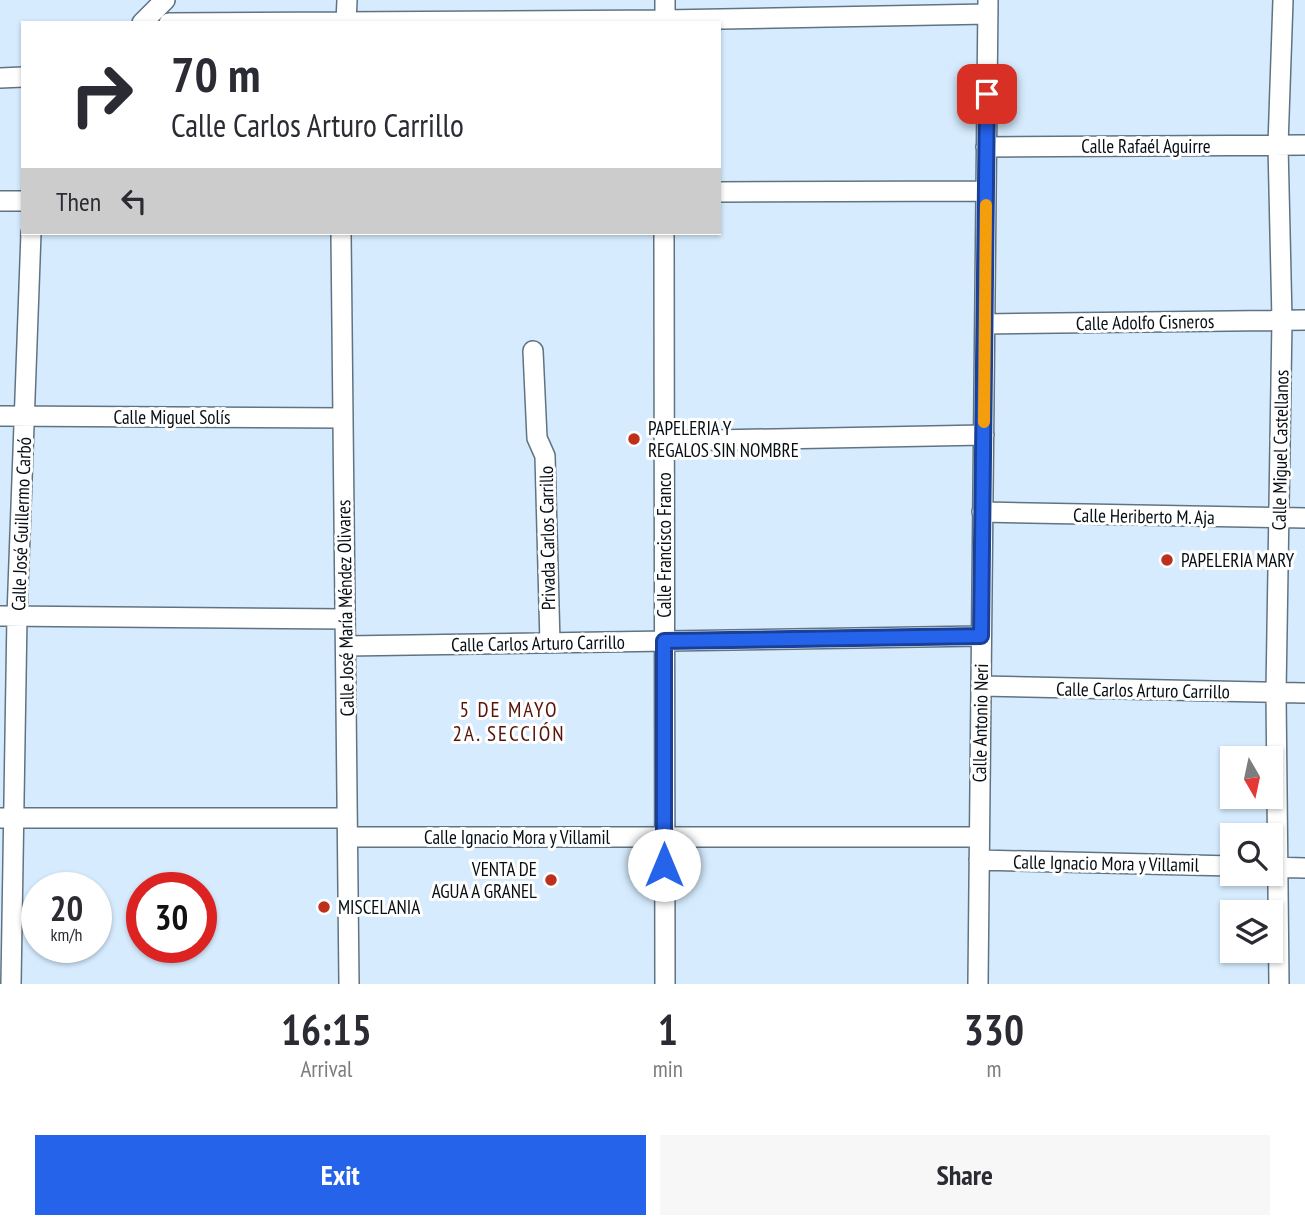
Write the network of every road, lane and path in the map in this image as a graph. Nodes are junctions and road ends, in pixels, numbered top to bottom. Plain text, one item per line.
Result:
1 (165, 0) edge
2 (347, 0) edge
3 (665, 0) edge
4 (1283, 0) edge
5 (988, 7) edge
6 (144, 21) edge
7 (346, 21) edge
8 (665, 21) edge
9 (687, 21) edge
10 (21, 77) edge
11 (0, 78) edge
12 (1278, 145) junction
13 (1305, 145) edge
14 (986, 147) junction
15 (986, 191) junction
16 (721, 192) edge
17 (0, 201) edge
18 (21, 201) edge
19 (31, 235) edge
20 (341, 235) edge
21 (663, 235) edge
22 (1282, 320) junction
23 (1305, 320) edge
24 (985, 324) junction
25 (533, 351) dead end
26 (0, 415) edge
27 (25, 416) junction
28 (343, 418) junction
29 (984, 435) junction
30 (664, 441) junction
31 (982, 512) junction
32 (1279, 518) junction
33 (1305, 518) edge
34 (9, 616) edge
35 (345, 619) junction
36 (981, 636) junction
37 (664, 641) junction
38 (550, 643) junction
39 (346, 646) junction
40 (981, 686) junction
41 (1276, 693) junction
42 (1305, 693) edge
43 (7, 818) edge
44 (1275, 823) edge
45 (347, 828) junction
46 (979, 837) junction
47 (664, 838) junction
48 (979, 860) junction
49 (1220, 866) edge
50 (1283, 867) edge
51 (1305, 867) edge
52 (1275, 886) edge
53 (11, 984) edge
54 (349, 984) edge
55 (665, 984) edge
56 (978, 984) edge
57 (1279, 984) edge

1 - 6 street
2 - 7 street
3 - 8 street
4 - 12 street, Calle Miguel Castellanos
5 - 9 street
5 - 14 street, Calle Antonio Neri
10 - 11 street
12 - 13 street, Calle Rafaél Aguirre
12 - 14 street, Calle Rafaél Aguirre
12 - 22 street, Calle Miguel Castellanos
14 - 15 street, Calle Antonio Neri
15 - 16 street
15 - 24 street, Calle Antonio Neri
17 - 18 street
19 - 27 street, Calle José Guillermo Carbó
20 - 28 street, Calle José María Méndez Olivares
21 - 30 street, Calle Francisco Franco
22 - 23 street, Calle Adolfo Cisneros
22 - 24 street, Calle Adolfo Cisneros
22 - 32 street, Calle Miguel Castellanos
24 - 29 street, Calle Antonio Neri
25 - 38 street, Privada Carlos Carrillo
26 - 27 street, Calle Miguel Solís
27 - 28 street, Calle Miguel Solís
27 - 34 street, Calle José Guillermo Carbó
28 - 35 street, Calle José María Méndez Olivares
29 - 30 street
29 - 31 street, Calle Antonio Neri
30 - 37 street, Calle Francisco Franco
31 - 32 street, Calle Heriberto M. Aja
31 - 36 street, Calle Antonio Neri
32 - 33 street, Calle Heriberto M. Aja
32 - 41 street, Calle Miguel Castellanos
34 - 35 street
34 - 43 street, Calle José Guillermo Carbó
35 - 39 street, Calle José María Méndez Olivares
36 - 37 street, Calle Carlos Arturo Carrillo
36 - 40 street, Calle Antonio Neri
37 - 38 street, Calle Carlos Arturo Carrillo
37 - 47 street, Calle Francisco Franco
38 - 39 street, Calle Carlos Arturo Carrillo
39 - 45 street, Calle José María Méndez Olivares
40 - 41 street, Calle Carlos Arturo Carrillo
40 - 46 street, Calle Antonio Neri
41 - 42 street, Calle Carlos Arturo Carrillo
41 - 44 street, Calle Miguel Castellanos
43 - 45 street, Calle Ignacio Mora y Villamil
43 - 53 street, Calle José Guillermo Carbó
45 - 47 street, Calle Ignacio Mora y Villamil
45 - 54 street, Calle José María Méndez Olivares
46 - 47 street, Calle Ignacio Mora y Villamil
46 - 48 street, Calle Antonio Neri
47 - 55 street, Calle Francisco Franco
48 - 49 street, Calle Ignacio Mora y Villamil
48 - 56 street, Calle Antonio Neri
50 - 51 street
52 - 57 street, Calle Miguel Castellanos

